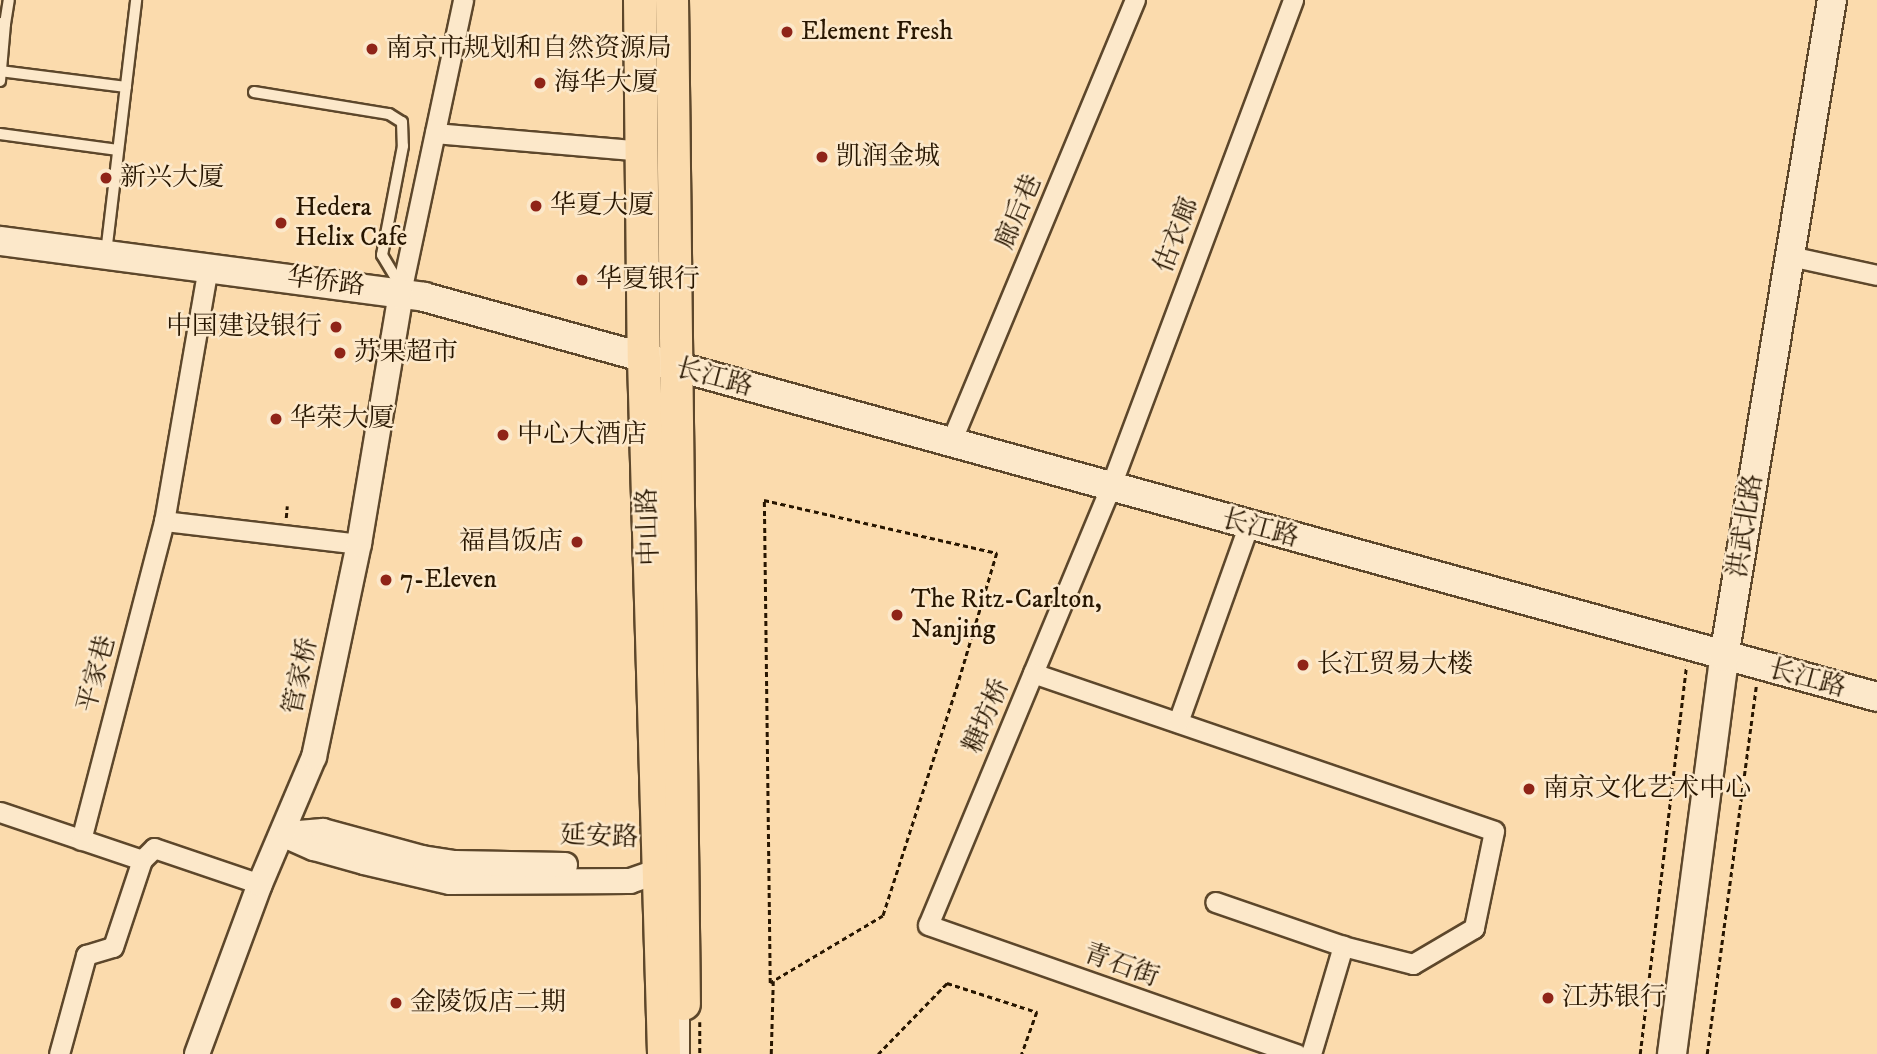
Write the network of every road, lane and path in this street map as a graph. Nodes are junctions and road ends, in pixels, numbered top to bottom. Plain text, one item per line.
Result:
1 (9, 0) edge
2 (136, 0) edge
3 (463, 0) edge
4 (672, 0) edge
5 (1135, 0) edge
6 (1293, 0) edge
7 (1832, 0) edge
8 (632, 1) edge
9 (2, 23) edge
10 (0, 71) edge
11 (0, 81) edge
12 (126, 87) junction
13 (254, 92) dead end
14 (435, 132) junction
15 (0, 134) edge
16 (118, 150) junction
17 (643, 151) junction
18 (0, 241) edge
19 (106, 254) junction
20 (1790, 256) junction
21 (208, 267) junction
22 (1877, 275) edge
23 (401, 291) junction
24 (644, 359) junction
25 (677, 368) junction
26 (950, 444) junction
27 (1110, 488) junction
28 (164, 521) junction
29 (1248, 526) junction
30 (359, 544) junction
31 (1724, 657) junction
32 (1687, 662) dead end
33 (1758, 666) junction
34 (1033, 673) junction
35 (1877, 697) edge
36 (1178, 722) junction
37 (0, 812) edge
38 (282, 834) junction
39 (80, 839) junction
40 (142, 860) junction
41 (659, 871) junction
42 (260, 884) junction
43 (1215, 902) dead end
44 (928, 925) joint
45 (1343, 946) junction
46 (773, 981) junction
47 (59, 1054) edge
48 (197, 1054) edge
49 (664, 1054) edge
50 (685, 1054) edge
51 (771, 1054) edge
52 (878, 1054) edge
53 (1022, 1054) edge
54 (1297, 1054) edge
55 (1311, 1054) edge
56 (1640, 1054) edge
57 (1672, 1054) edge
58 (1707, 1054) edge

1 - 9 lane
2 - 12 lane
3 - 14 street
4 - 25 main road, 中山路
4 - 50 lane
5 - 26 street, 廊后巷
6 - 27 street, 估衣廊
7 - 20 main road, 洪武北路
8 - 17 main road, 中山路
9 - 10 lane
10 - 11 lane
10 - 12 lane
12 - 16 lane
13 - 23 lane
14 - 17 street
14 - 23 street
15 - 16 lane
16 - 19 lane
17 - 24 main road, 中山路
18 - 19 main road, 华侨路
19 - 21 main road, 华侨路
20 - 22 street
20 - 31 main road, 洪武北路
21 - 23 main road, 华侨路
21 - 28 street, 平家巷
23 - 24 main road, 华侨路
23 - 30 street, 管家桥
24 - 25 main road, 长江路
24 - 41 main road, 中山路
25 - 26 main road, 长江路
25 - 50 main road, 中山路
26 - 27 main road, 长江路
27 - 29 main road, 长江路
27 - 34 street, 糖坊桥
28 - 30 street
28 - 39 street, 平家巷
29 - 31 main road, 长江路
29 - 36 street
30 - 38 street, 管家桥
31 - 33 main road, 长江路
31 - 57 main road, 洪武北路
32 - 56 path
33 - 35 main road, 长江路
33 - 58 path
34 - 36 street
34 - 44 street, 糖坊桥
36 - 45 street
37 - 39 street
38 - 41 street, 延安路
38 - 42 street, 管家桥
39 - 40 street
40 - 42 street
40 - 47 street
41 - 49 main road, 中山路
42 - 48 street, 管家桥
43 - 45 street
44 - 54 street, 青石街
45 - 55 street
46 - 46 path
46 - 51 path
52 - 53 path

